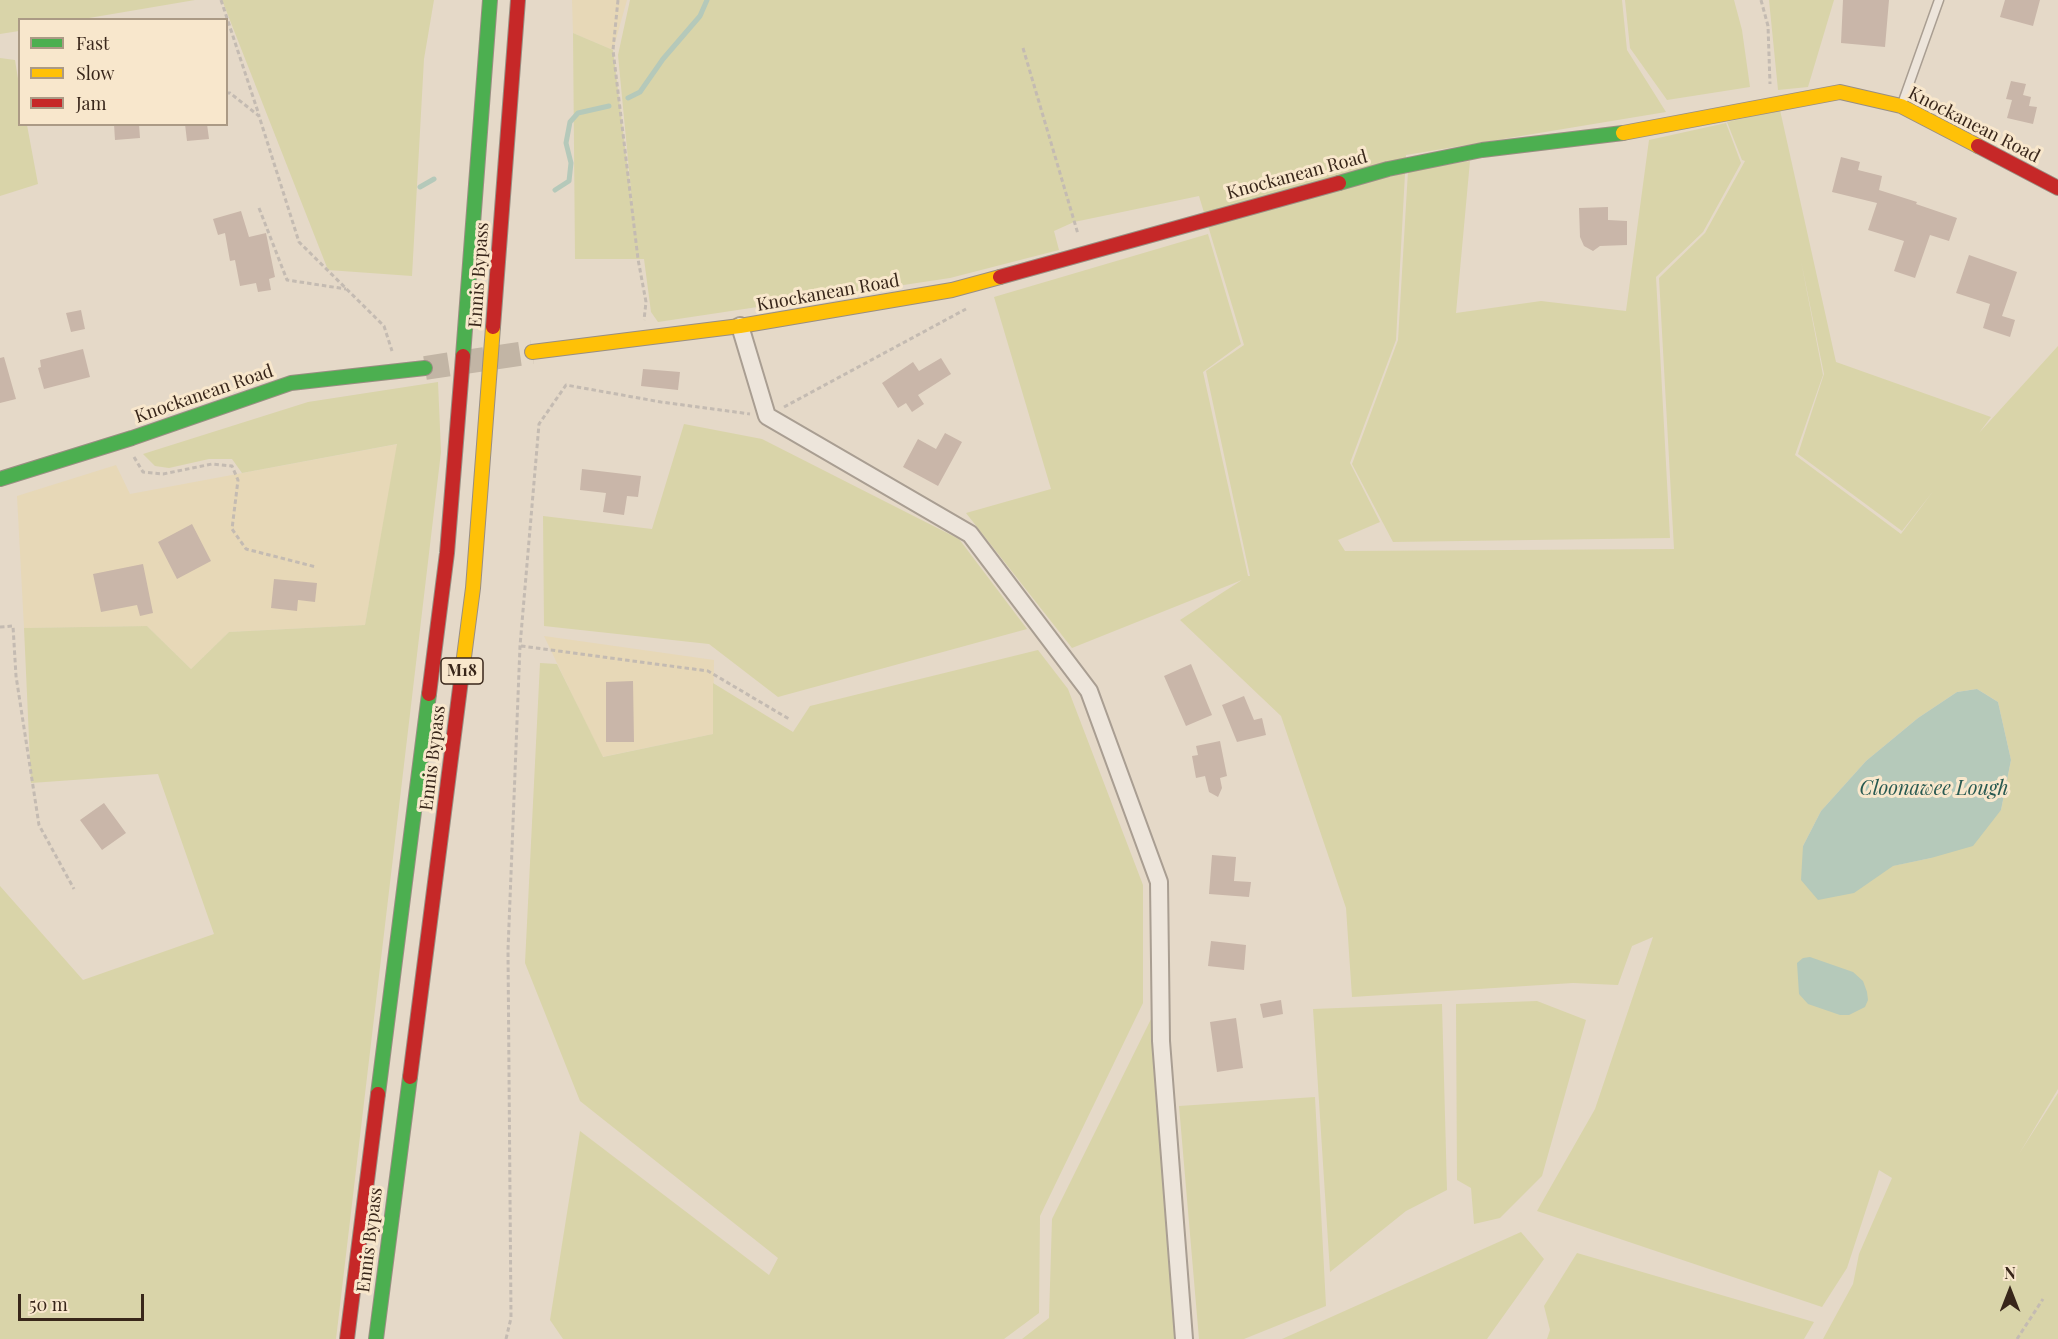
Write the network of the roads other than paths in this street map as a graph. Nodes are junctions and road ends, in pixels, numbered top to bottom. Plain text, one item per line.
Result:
1 (490, 0) edge
2 (518, 0) edge
3 (1939, 0) edge
4 (1901, 106) junction
5 (2058, 188) edge
6 (740, 326) junction
7 (532, 352) tunnel mouth
8 (425, 368) tunnel mouth
9 (0, 479) edge
10 (347, 1339) edge
11 (376, 1339) edge
12 (1184, 1339) edge

1 - 10 main road, Ennis Bypass / M18
2 - 11 main road, Ennis Bypass / M18
3 - 4 lane
4 - 5 main road, Knockanean Road
4 - 6 main road, Knockanean Road
6 - 7 main road, Knockanean Road
6 - 12 street
8 - 9 main road, Knockanean Road

